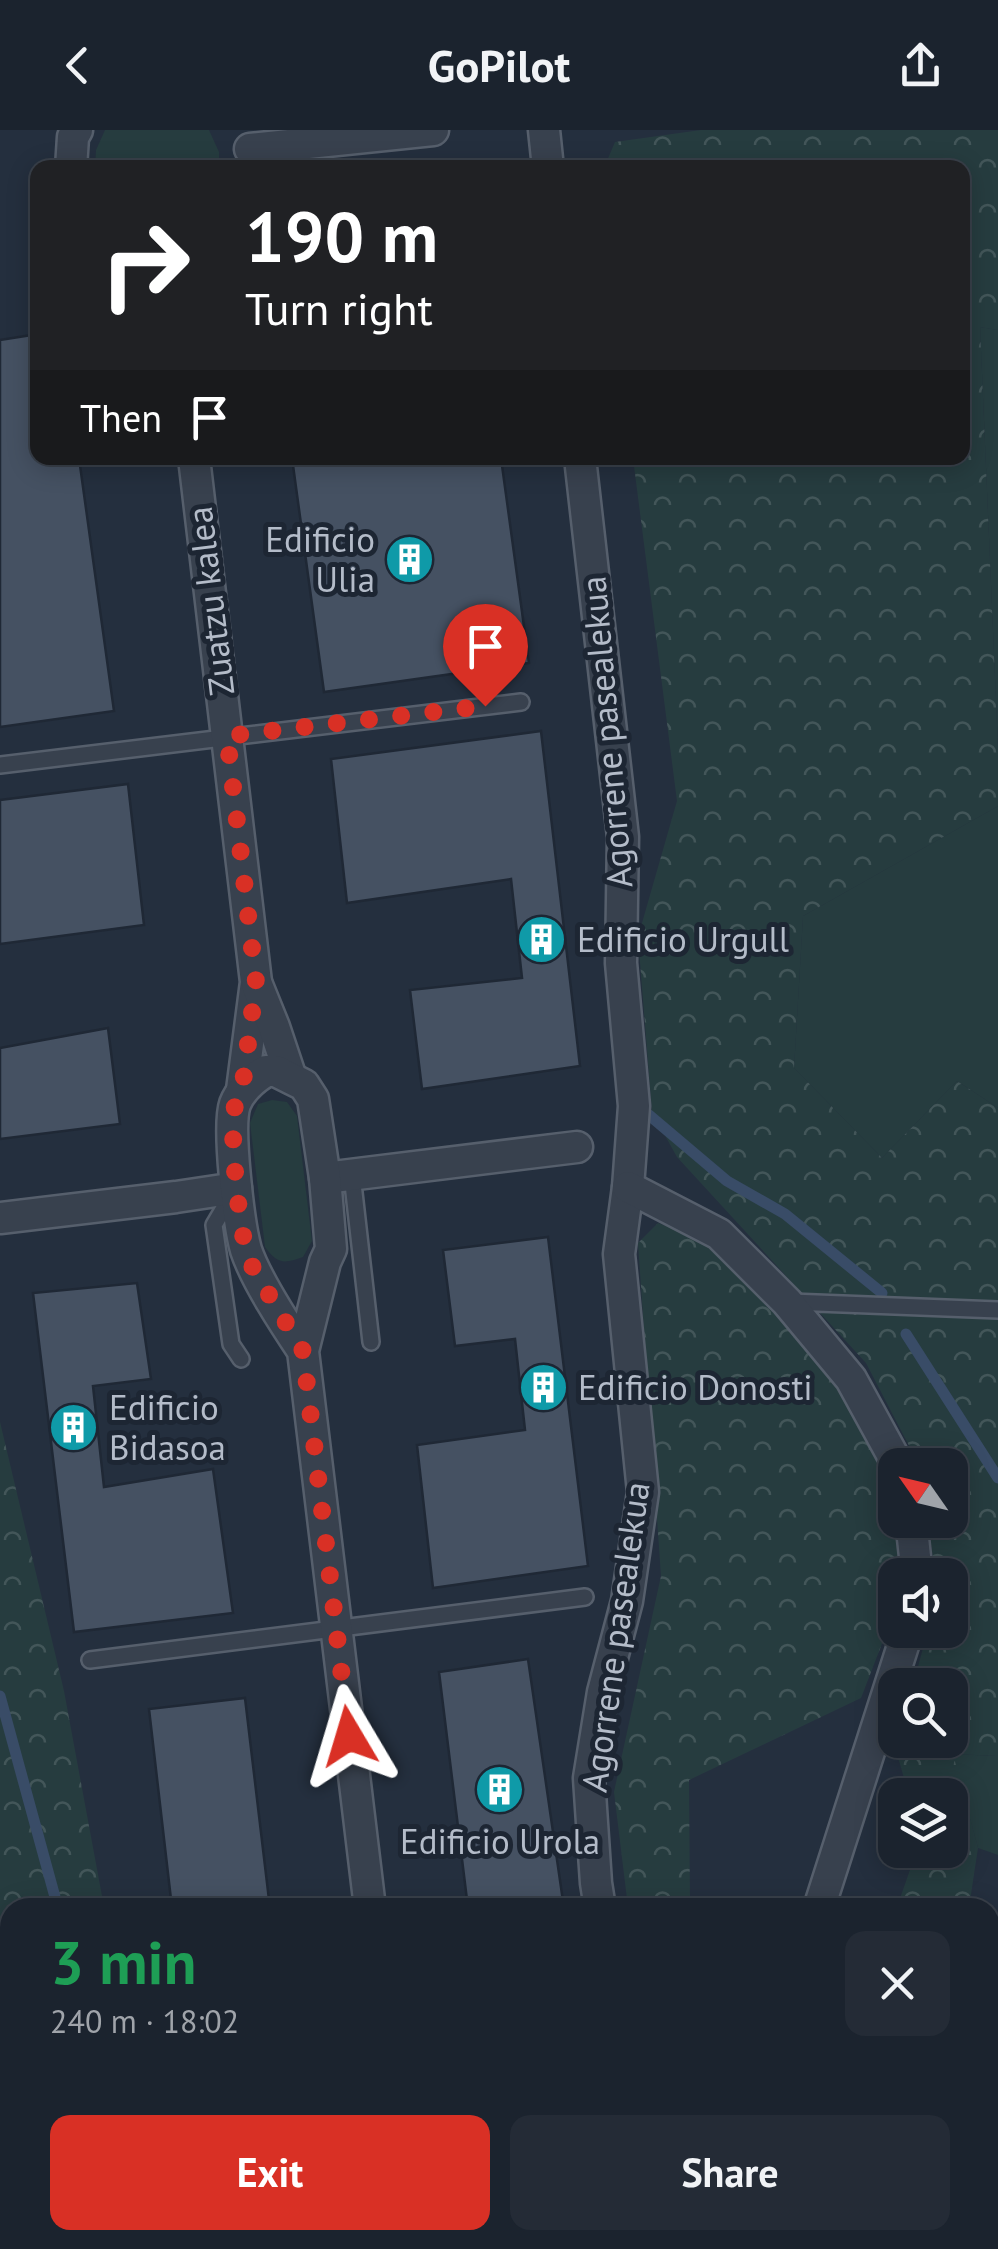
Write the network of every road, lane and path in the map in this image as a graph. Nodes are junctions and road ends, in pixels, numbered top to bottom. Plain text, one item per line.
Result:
1 (432, 130) edge
2 (544, 130) edge
3 (248, 149) edge
4 (547, 160) edge
5 (195, 465) edge
6 (581, 465) edge
7 (522, 702) dead end
8 (227, 736) junction
9 (0, 765) edge
10 (256, 982) junction
11 (291, 1078) junction
12 (242, 1090) junction
13 (576, 1147) dead end
14 (338, 1176) junction
15 (628, 1187) junction
16 (236, 1188) junction
17 (0, 1218) edge
18 (325, 1262) junction
19 (253, 1268) junction
20 (787, 1302) junction
21 (998, 1310) edge
22 (371, 1342) dead end
23 (303, 1351) junction
24 (242, 1360) dead end
25 (889, 1448) edge
26 (585, 1597) dead end
27 (336, 1629) junction
28 (902, 1648) edge
29 (90, 1660) dead end
30 (369, 1898) edge
31 (598, 1898) edge
32 (822, 1898) edge

1 - 3 street
2 - 4 street
5 - 8 street, Zuatzu kalea
6 - 15 street, Agorrene pasealekua
7 - 8 lane
8 - 9 lane
8 - 10 street, Zuatzu kalea
10 - 11 street, Zuatzu kalea
10 - 12 street, Zuatzu kalea
11 - 12 street
11 - 14 street, Zuatzu kalea
12 - 16 street, Zuatzu kalea
13 - 14 street
14 - 18 street, Zuatzu kalea
14 - 22 lane
15 - 20 street
15 - 31 street, Agorrene pasealekua
16 - 17 street
16 - 19 street, Zuatzu kalea
16 - 24 lane
18 - 19 street
18 - 23 street, Zuatzu kalea
19 - 23 street, Zuatzu kalea
20 - 21 lane
20 - 25 street
23 - 27 street, Zuatzu kalea
26 - 27 lane
27 - 29 lane
27 - 30 street, Zuatzu kalea
28 - 32 street

